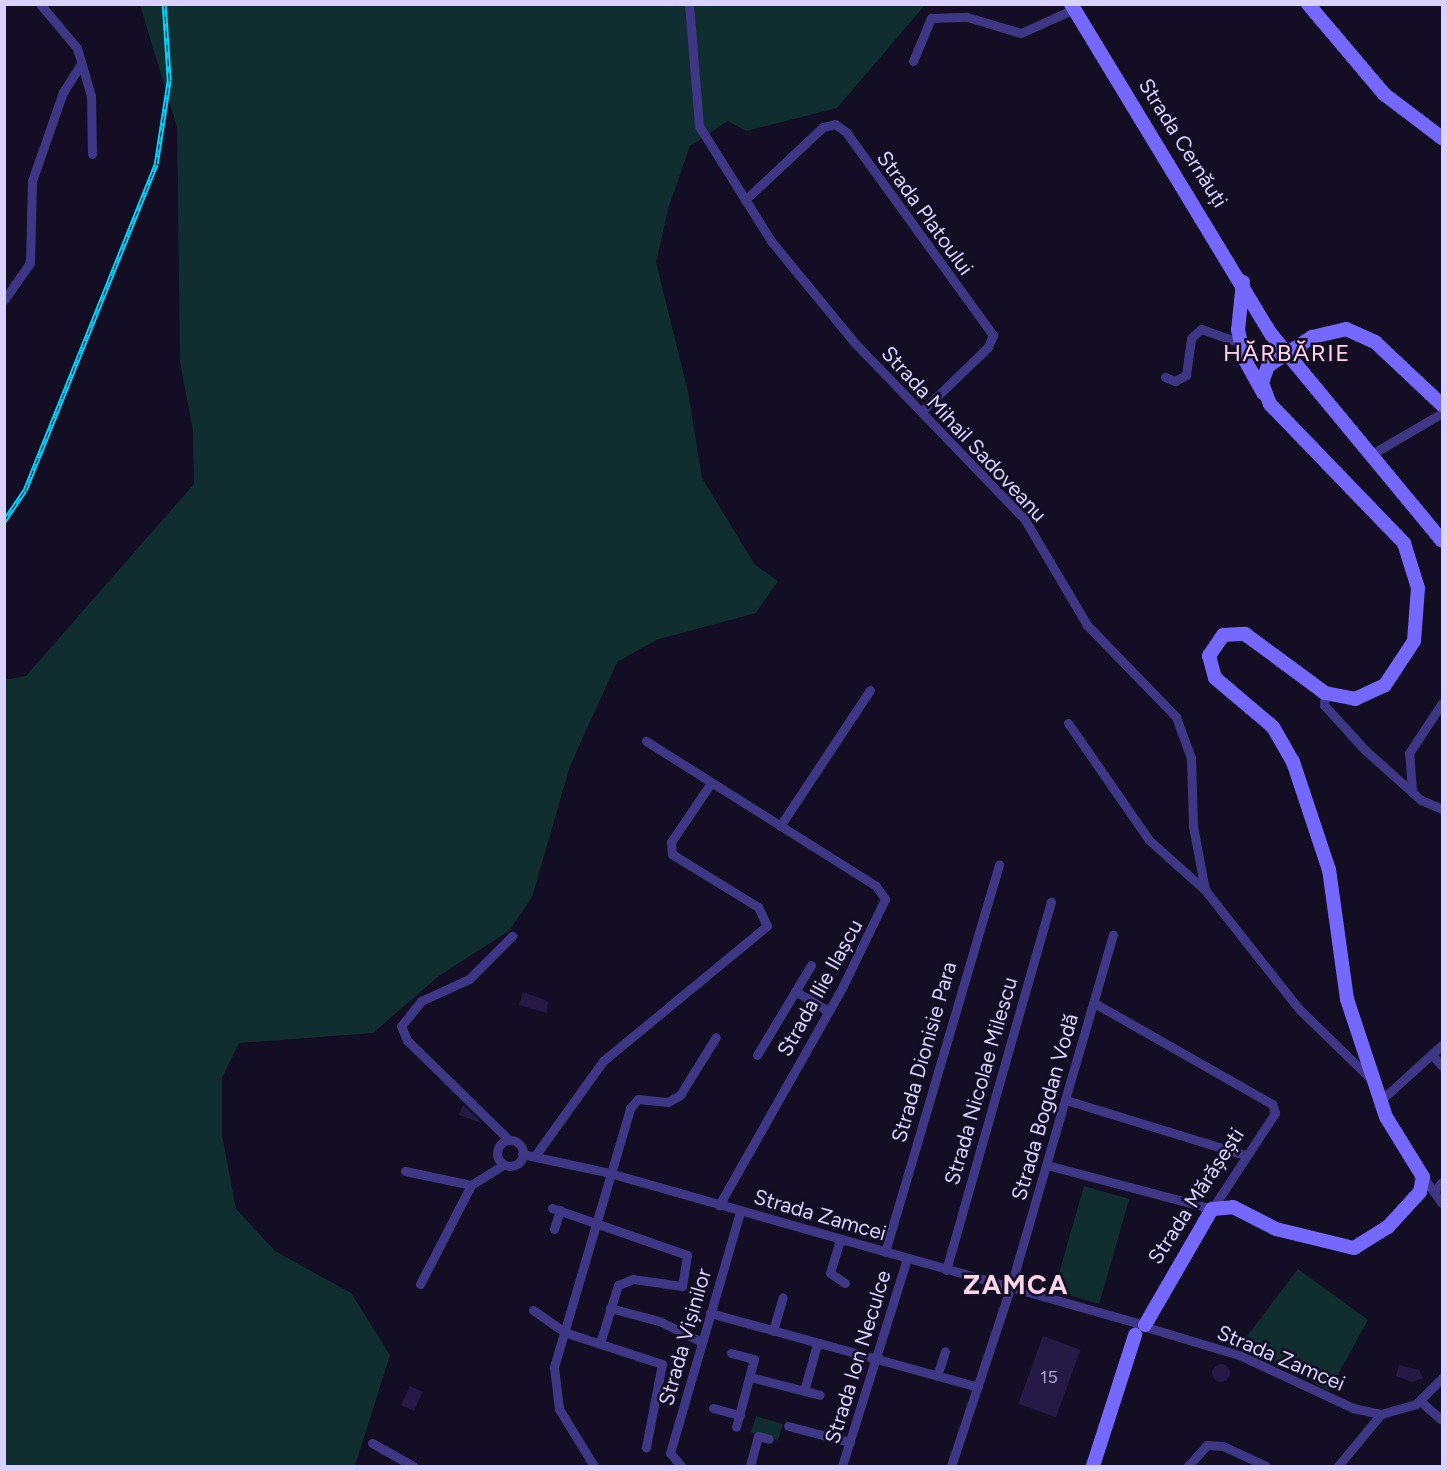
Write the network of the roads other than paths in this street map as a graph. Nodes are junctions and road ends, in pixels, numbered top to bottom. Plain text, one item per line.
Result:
1 (40, 4) edge
2 (689, 4) edge
3 (1308, 4) edge
4 (1073, 7) edge
5 (914, 61) dead end
6 (81, 64) junction
7 (1443, 138) edge
8 (92, 154) dead end
9 (745, 200) junction
10 (1243, 282) junction
11 (4, 300) edge
12 (1241, 343) junction
13 (1288, 353) junction
14 (1165, 376) dead end
15 (1266, 397) junction
16 (1443, 405) edge
17 (922, 411) junction
18 (1443, 413) edge
19 (1284, 416) junction
20 (1372, 454) junction
21 (1443, 541) edge
22 (870, 690) dead end
23 (1325, 693) junction
24 (1443, 703) edge
25 (1068, 723) dead end
26 (646, 741) dead end
27 (711, 783) junction
28 (1412, 792) junction
29 (1443, 809) edge
30 (780, 826) junction
31 (999, 864) dead end
32 (1205, 890) junction
33 (1051, 902) dead end
34 (1113, 935) dead end
35 (513, 936) dead end
36 (811, 965) dead end
37 (795, 991) junction
38 (1094, 1003) junction
39 (828, 1011) junction
40 (716, 1037) dead end
41 (1443, 1045) edge
42 (757, 1055) dead end
43 (1434, 1057) junction
44 (1443, 1066) edge
45 (1372, 1080) junction
46 (1066, 1100) junction
47 (1380, 1101) junction
48 (509, 1140) junction
49 (537, 1153) junction
50 (522, 1154) junction
51 (1245, 1155) junction
52 (504, 1164) junction
53 (1047, 1165) junction
54 (405, 1171) dead end
55 (611, 1174) junction
56 (1423, 1177) junction
57 (1443, 1182) edge
58 (471, 1185) junction
59 (1434, 1191) junction
60 (1443, 1203) edge
61 (718, 1205) junction
62 (1212, 1209) junction
63 (740, 1212) junction
64 (596, 1222) junction
65 (554, 1229) dead end
66 (840, 1240) junction
67 (885, 1252) junction
68 (907, 1258) junction
69 (946, 1270) junction
70 (845, 1283) dead end
71 (420, 1284) dead end
72 (1010, 1289) junction
73 (783, 1297) dead end
74 (610, 1308) junction
75 (532, 1310) dead end
76 (710, 1313) junction
77 (1140, 1329) junction
78 (773, 1331) junction
79 (564, 1332) junction
80 (702, 1342) junction
81 (600, 1343) junction
82 (817, 1344) junction
83 (945, 1351) dead end
84 (731, 1353) dead end
85 (876, 1359) junction
86 (937, 1376) junction
87 (750, 1377) junction
88 (1443, 1378) edge
89 (978, 1387) junction
90 (804, 1391) junction
91 (820, 1395) dead end
92 (1420, 1401) junction
93 (713, 1408) dead end
94 (1381, 1414) junction
95 (740, 1415) junction
96 (1443, 1420) edge
97 (789, 1426) dead end
98 (736, 1427) dead end
99 (769, 1439) dead end
100 (850, 1442) junction
101 (372, 1443) dead end
102 (646, 1447) dead end
103 (413, 1467) edge
104 (594, 1467) edge
105 (681, 1467) edge
106 (750, 1467) edge
107 (842, 1467) edge
108 (951, 1467) edge
109 (1093, 1467) edge
110 (1188, 1467) edge
111 (1266, 1467) edge
112 (1338, 1467) edge

1 - 6 street
2 - 9 street, Strada Mihail Sadoveanu
3 - 7 street
4 - 5 street
4 - 10 street, Strada Cernăuți
6 - 8 street
6 - 11 street
9 - 17 street, Strada Mihail Sadoveanu
9 - 17 street, Strada Platoului
10 - 12 street
10 - 13 street, Strada Cernăuți
12 - 14 street
12 - 15 street
13 - 15 street
13 - 16 street
13 - 19 street
13 - 20 street, Strada Cernăuți
15 - 19 street
17 - 32 street, Strada Mihail Sadoveanu
18 - 20 street
19 - 23 street
20 - 21 street, Strada Cernăuți
22 - 30 street
23 - 28 street
23 - 45 street
24 - 28 street
25 - 32 street, Strada Mihail Sadoveanu
26 - 27 street, Strada Ilie Ilașcu
27 - 30 street, Strada Ilie Ilașcu
27 - 49 street
28 - 29 street
30 - 39 street, Strada Ilie Ilașcu
31 - 67 street, Strada Dionisie Para
32 - 45 street, Strada Mihail Sadoveanu
33 - 69 street, Strada Nicolae Milescu
34 - 38 street, Strada Bogdan Vodă
35 - 48 street
36 - 37 street
37 - 39 street
37 - 42 street
38 - 46 street, Strada Bogdan Vodă
38 - 51 street, Strada Mărășești
39 - 61 street, Strada Ilie Ilașcu
40 - 55 street
41 - 43 street
43 - 44 street
43 - 47 street
45 - 47 street
46 - 51 street
46 - 53 street, Strada Bogdan Vodă
47 - 56 street
48 - 50 street
48 - 52 street
49 - 50 street, Strada Zamcei
49 - 55 street, Strada Zamcei
50 - 52 street
51 - 62 street, Strada Mărășești
52 - 58 street
53 - 62 street
53 - 72 street, Strada Bogdan Vodă
54 - 58 street
55 - 61 street, Strada Zamcei
55 - 64 street
56 - 59 street
56 - 62 street
57 - 59 street
58 - 71 street
59 - 60 street
61 - 63 street, Strada Zamcei
62 - 77 street, Strada Mărășești
63 - 66 street, Strada Zamcei
63 - 76 street, Strada Vișinilor
64 - 65 street
64 - 74 street
64 - 79 street
66 - 67 street, Strada Zamcei
66 - 70 street
67 - 68 street, Strada Zamcei
68 - 69 street, Strada Zamcei
68 - 85 street, Strada Ion Neculce
69 - 72 street, Strada Zamcei
72 - 77 street, Strada Zamcei
72 - 89 street, Strada Bogdan Vodă
73 - 78 street
74 - 80 street
74 - 81 street
75 - 79 street
76 - 78 street
76 - 80 street, Strada Vișinilor
77 - 94 street, Strada Zamcei
77 - 109 street, Strada Mărășești
78 - 82 street
79 - 81 street
79 - 104 street
80 - 105 street, Strada Vișinilor
81 - 102 street
82 - 85 street
82 - 90 street
83 - 86 street
84 - 87 street
85 - 86 street
85 - 100 street, Strada Ion Neculce
86 - 89 street
87 - 90 street
87 - 95 street
88 - 92 street
89 - 108 street, Strada Bogdan Vodă
90 - 91 street
92 - 94 street
92 - 96 street
93 - 95 street
94 - 112 street
95 - 98 street
97 - 100 street
99 - 106 street
100 - 107 street, Strada Ion Neculce
101 - 103 street
110 - 111 street

